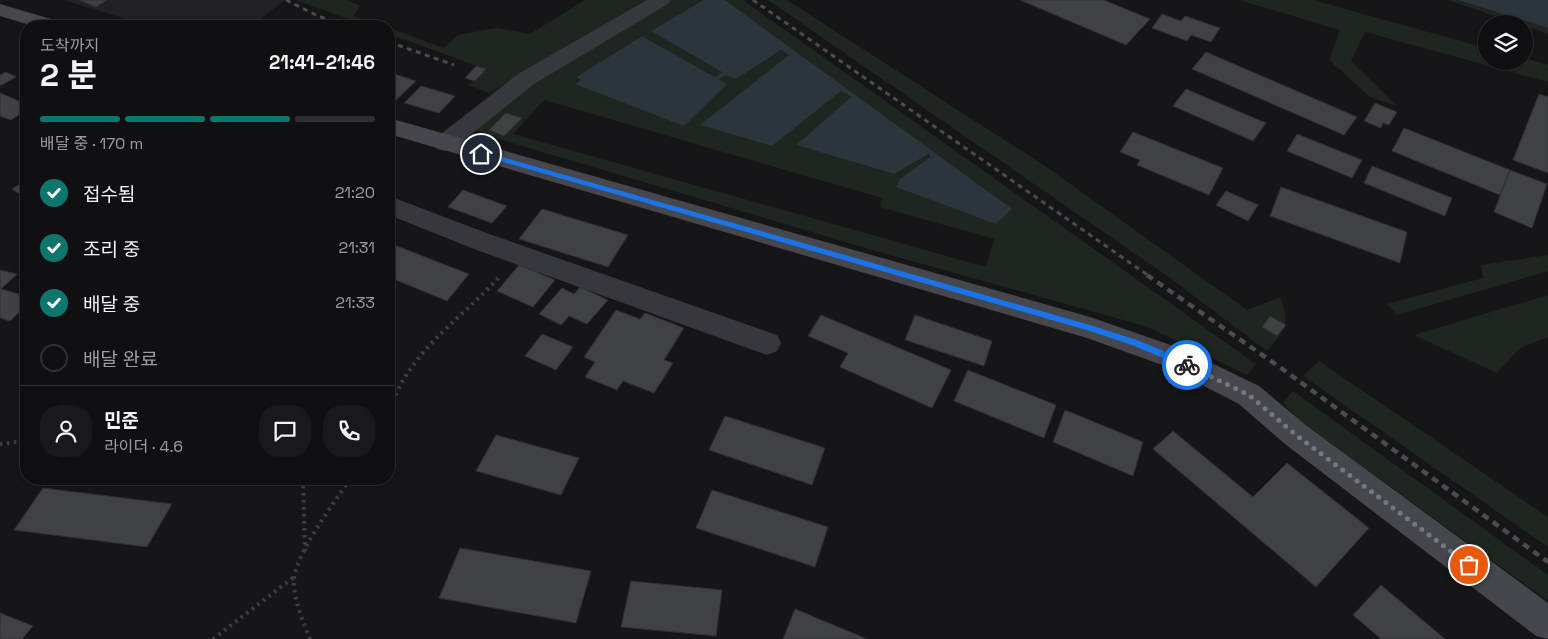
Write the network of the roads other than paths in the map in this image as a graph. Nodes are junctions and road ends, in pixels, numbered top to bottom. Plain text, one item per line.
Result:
1 (661, 0) edge
2 (0, 10) edge
3 (34, 20) edge
4 (395, 128) edge
5 (445, 143) junction
6 (395, 207) edge
7 (767, 343) dead end
8 (1548, 624) edge

1 - 5 street
2 - 3 main road
4 - 5 main road
5 - 8 main road
6 - 7 street

